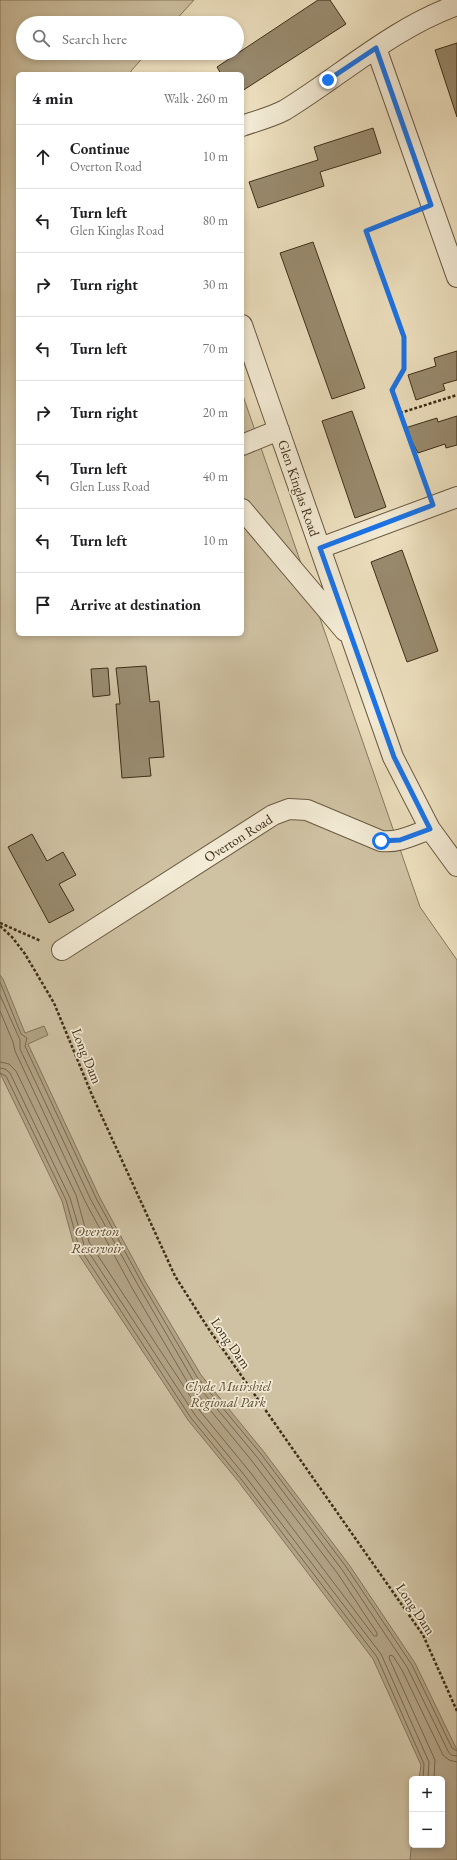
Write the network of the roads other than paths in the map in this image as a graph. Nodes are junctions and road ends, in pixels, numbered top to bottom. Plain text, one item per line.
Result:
1 (457, 5) edge
2 (376, 48) junction
3 (244, 125) edge
4 (457, 277) edge
5 (244, 331) edge
6 (279, 430) junction
7 (244, 444) edge
8 (457, 497) edge
9 (244, 511) edge
10 (320, 548) junction
11 (353, 640) junction
12 (430, 829) junction
13 (457, 866) edge
14 (62, 950) road end

1 - 2 street
2 - 3 street
2 - 4 street
5 - 6 street, Glen Kinglas Road
6 - 7 street
6 - 10 street, Glen Kinglas Road
8 - 10 street
9 - 11 street
10 - 11 street, Glen Kinglas Road
11 - 12 street, Glen Kinglas Road
12 - 13 street, Glen Kinglas Road
12 - 14 street, Overton Road

